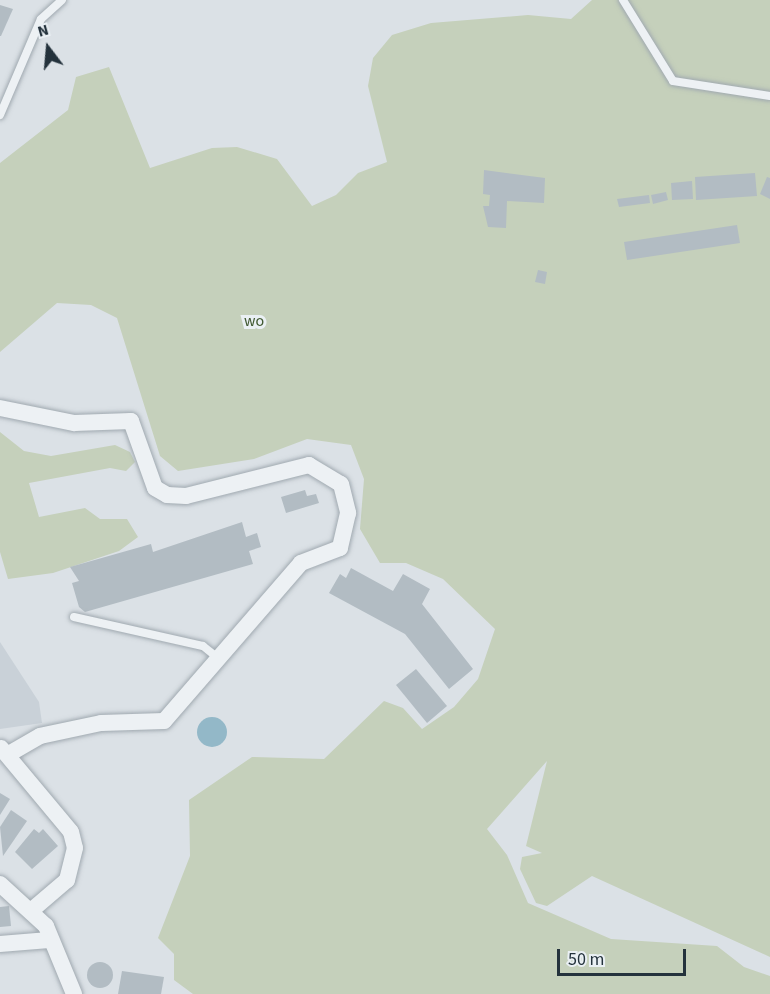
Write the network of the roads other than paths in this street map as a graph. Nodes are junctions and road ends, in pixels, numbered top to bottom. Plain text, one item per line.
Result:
1 (62, 0) edge
2 (623, 0) edge
3 (770, 96) edge
4 (0, 115) edge
5 (0, 408) edge
6 (74, 617) dead end
7 (218, 658) junction
8 (4, 751) edge
9 (0, 884) edge
10 (32, 910) junction
11 (49, 940) junction
12 (0, 944) edge
13 (74, 994) edge

1 - 4 lane
2 - 3 lane
5 - 7 street
6 - 7 lane
7 - 8 street
8 - 10 street
9 - 10 street
10 - 11 street
11 - 12 street
11 - 13 street

